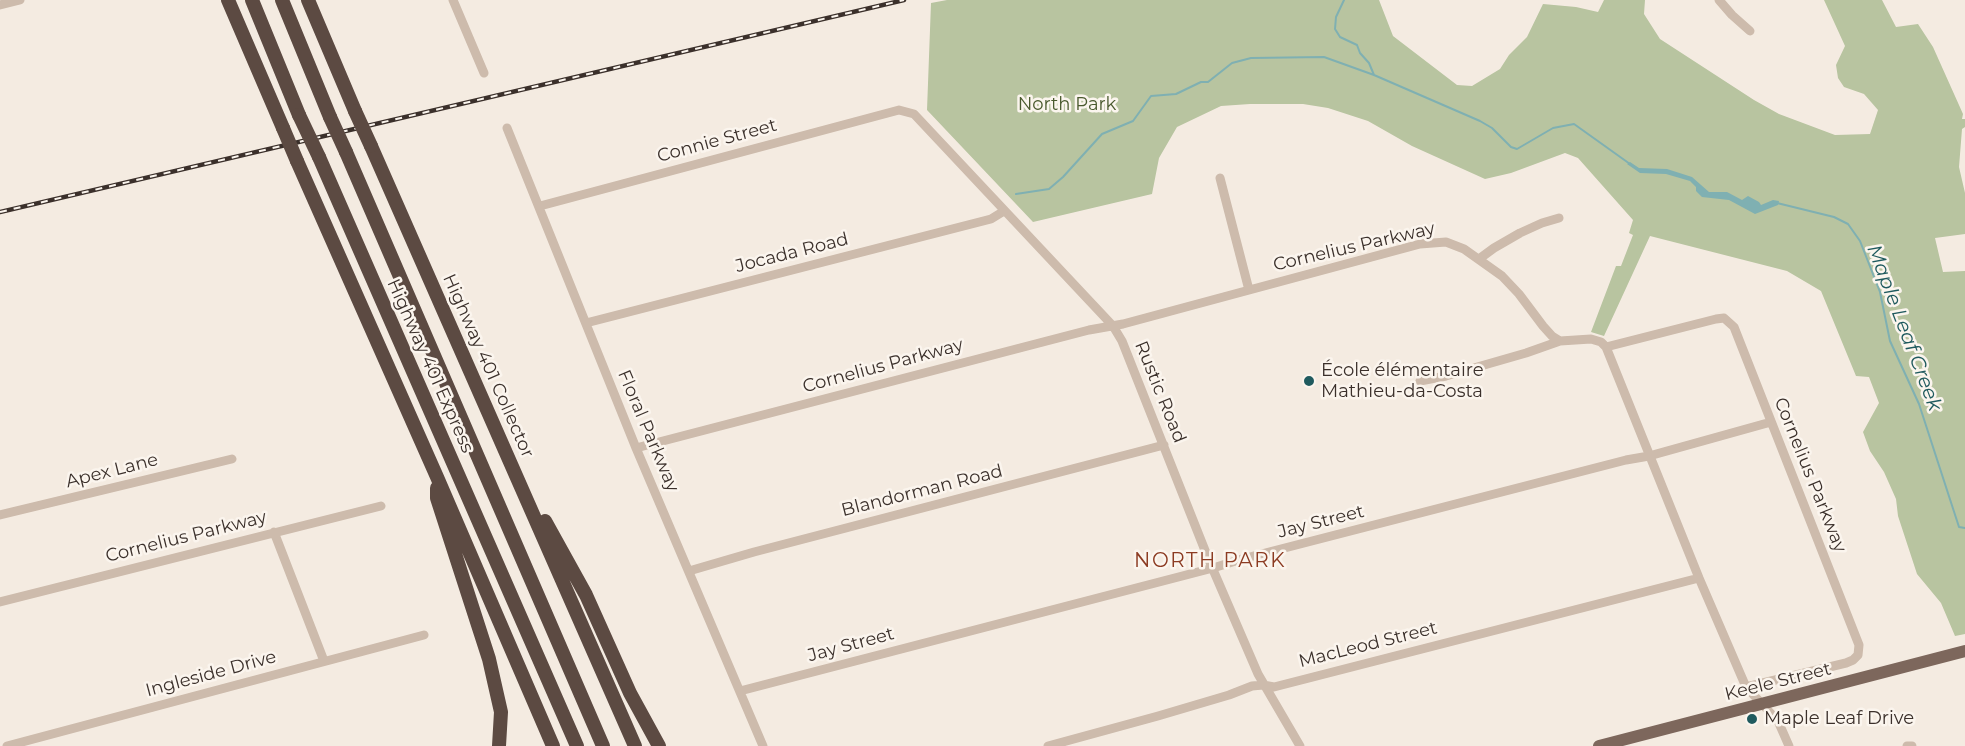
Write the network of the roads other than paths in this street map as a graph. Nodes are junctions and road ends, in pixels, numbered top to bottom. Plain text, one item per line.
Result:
1 (20, 0) edge
2 (228, 0) edge
3 (252, 0) edge
4 (282, 0) edge
5 (308, 0) edge
6 (453, 0) edge
7 (1719, 0) edge
8 (0, 5) edge
9 (1750, 31) dead end
10 (484, 73) dead end
11 (903, 110) joint
12 (507, 128) dead end
13 (1220, 178) dead end
14 (540, 206) junction
15 (1004, 212) junction
16 (1559, 218) dead end
17 (1479, 259) junction
18 (1249, 290) junction
19 (586, 323) junction
20 (1113, 326) junction
21 (1560, 341) junction
22 (1606, 347) junction
23 (1420, 381) dead end
24 (1771, 422) junction
25 (502, 441) junction
26 (1164, 445) junction
27 (636, 448) junction
28 (1649, 456) junction
29 (232, 459) dead end
30 (437, 477) junction
31 (381, 506) dead end
32 (0, 515) edge
33 (274, 532) junction
34 (1213, 568) junction
35 (689, 571) junction
36 (1699, 578) junction
37 (0, 602) edge
38 (424, 635) dead end
39 (1965, 651) edge
40 (1858, 655) joint
41 (324, 661) junction
42 (1263, 685) junction
43 (1746, 687) junction
44 (740, 692) junction
45 (1764, 705) junction
46 (7, 746) edge
47 (499, 746) edge
48 (554, 746) edge
49 (577, 746) edge
50 (603, 746) edge
51 (635, 746) edge
52 (659, 746) edge
53 (763, 746) edge
54 (1048, 746) edge
55 (1300, 746) edge
56 (1599, 746) edge
57 (1789, 746) edge

1 - 8 street
2 - 30 highway, bridge
3 - 49 highway, Highway 401 Express, bridge
4 - 50 highway, Highway 401 Express, bridge
5 - 25 highway, Highway 401 Collector, bridge
6 - 10 street
7 - 9 street
11 - 14 street, Connie Street
11 - 15 street, Rustic Road
12 - 14 street, Floral Parkway
13 - 18 street
14 - 19 street, Floral Parkway
15 - 19 street, Jocada Road
15 - 20 street, Rustic Road
16 - 17 street
17 - 18 street, Cornelius Parkway
17 - 21 street, Cornelius Parkway
18 - 20 street, Cornelius Parkway
19 - 27 street, Floral Parkway
20 - 26 street, Rustic Road
20 - 27 street, Cornelius Parkway
21 - 22 street, Cornelius Parkway
21 - 23 street
22 - 24 street, Cornelius Parkway
22 - 28 street
24 - 28 street, Jay Street
24 - 40 street, Cornelius Parkway
25 - 51 highway, Highway 401 Collector
25 - 52 highway
26 - 34 street, Rustic Road
26 - 35 street, Blandorman Road
27 - 35 street, Floral Parkway
28 - 34 street, Jay Street
28 - 36 street
29 - 32 street, Apex Lane
30 - 47 highway
30 - 48 highway
31 - 33 street, Cornelius Parkway
33 - 37 street, Cornelius Parkway
33 - 41 street
34 - 42 street, Rustic Road
34 - 44 street, Jay Street
35 - 44 street, Floral Parkway
36 - 42 street, MacLeod Street
36 - 43 street
38 - 41 street, Ingleside Drive
39 - 45 main road, Keele Street
40 - 43 street, Keele Street
41 - 46 street, Ingleside Drive
42 - 54 street, MacLeod Street
42 - 55 street, Rustic Road
43 - 45 street
44 - 53 street, Floral Parkway
45 - 56 main road, Keele Street
45 - 57 street

